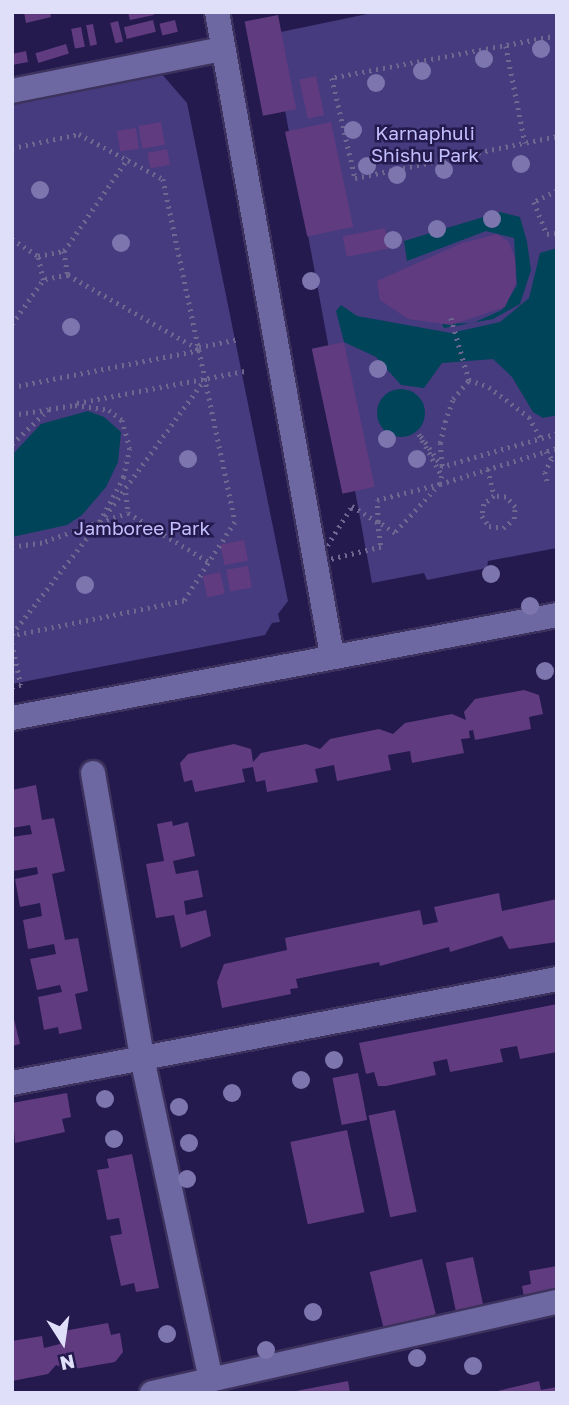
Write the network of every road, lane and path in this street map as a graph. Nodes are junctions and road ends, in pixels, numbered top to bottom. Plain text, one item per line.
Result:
1 (217, 12) edge
2 (557, 36) edge
3 (506, 46) junction
4 (223, 49) junction
5 (12, 91) edge
6 (557, 136) edge
7 (525, 143) junction
8 (12, 148) edge
9 (128, 158) junction
10 (557, 191) edge
11 (557, 233) edge
12 (12, 239) edge
13 (64, 250) junction
14 (38, 256) junction
15 (68, 275) junction
16 (43, 280) junction
17 (451, 318) dead end
18 (12, 324) edge
19 (239, 339) dead end
20 (200, 348) junction
21 (245, 371) dead end
22 (206, 378) junction
23 (469, 380) junction
24 (12, 387) edge
25 (12, 415) edge
26 (557, 434) edge
27 (541, 439) junction
28 (12, 444) edge
29 (557, 448) edge
30 (546, 452) junction
31 (442, 467) junction
32 (488, 469) junction
33 (440, 484) junction
34 (548, 484) dead end
35 (125, 492) junction
36 (494, 496) junction
37 (128, 513) junction
38 (100, 522) junction
39 (378, 522) junction
40 (12, 547) edge
41 (209, 562) junction
42 (316, 563) junction
43 (557, 615) edge
44 (12, 635) edge
45 (12, 643) edge
46 (332, 655) junction
47 (12, 687) edge
48 (12, 718) edge
49 (93, 773) dead end
50 (557, 979) edge
51 (142, 1058) junction
52 (12, 1083) edge
53 (557, 1302) edge
54 (211, 1380) junction
55 (152, 1393) edge

1 - 4 street
2 - 3 path
3 - 7 path
3 - 7 path
4 - 5 street
4 - 42 street
6 - 7 path
8 - 9 path
9 - 13 path
9 - 20 path
10 - 11 path
12 - 14 path
13 - 14 path
13 - 15 path
14 - 16 path
15 - 16 path
15 - 20 path
16 - 18 path
17 - 23 path
19 - 20 path
20 - 22 path
20 - 24 path
21 - 22 path
22 - 25 path
22 - 35 path
22 - 41 path
23 - 27 path
23 - 31 path
26 - 27 path
27 - 31 path
28 - 38 path
29 - 30 path
30 - 32 path
30 - 34 path
31 - 33 path
32 - 33 path
32 - 36 path
33 - 39 path
33 - 39 path
35 - 37 path
35 - 38 path
36 - 36 path
37 - 38 path
37 - 41 path
38 - 40 path
38 - 44 path
39 - 42 path
39 - 42 path
41 - 44 path
42 - 46 street
43 - 46 street
45 - 47 path
46 - 48 street
49 - 51 street
50 - 51 street
51 - 52 street
51 - 54 street
53 - 54 street
54 - 55 street

